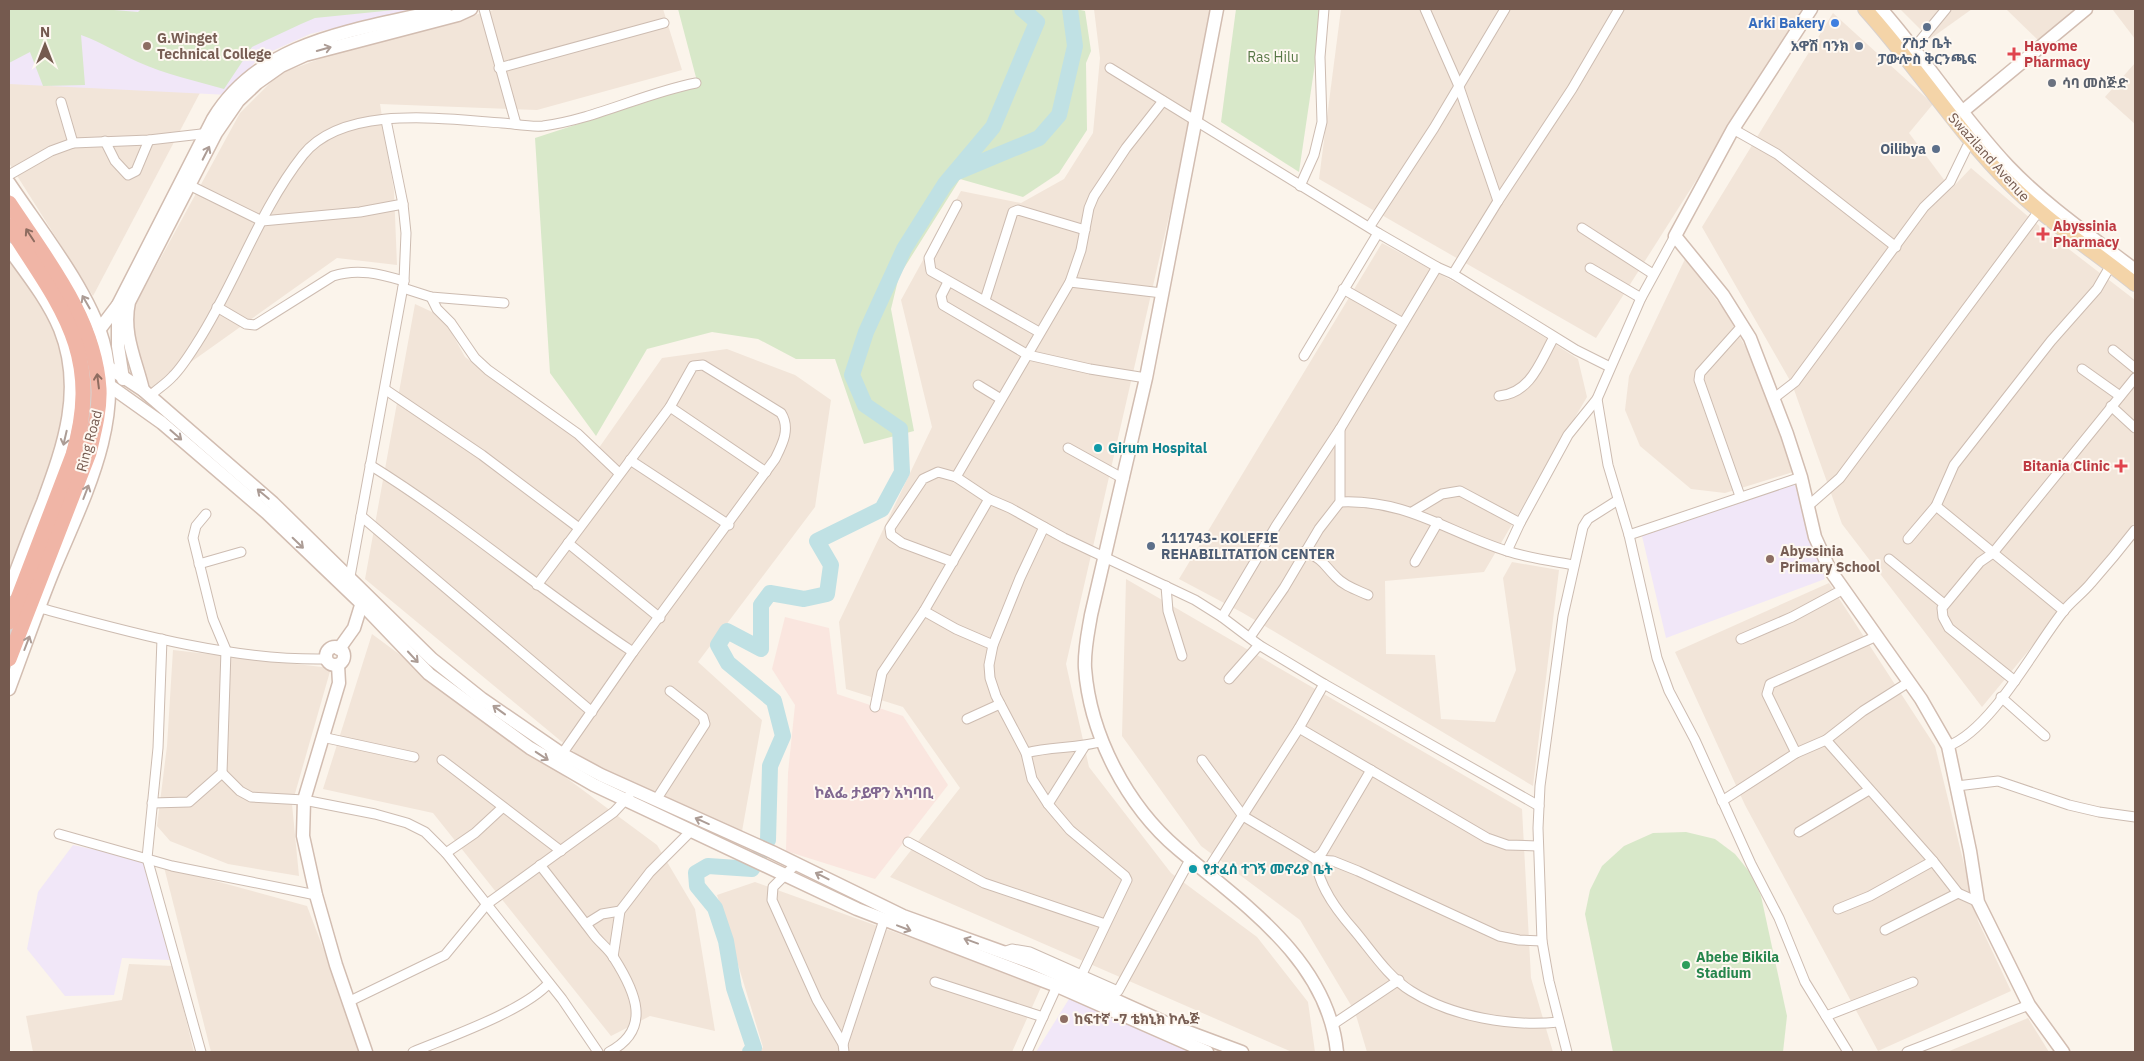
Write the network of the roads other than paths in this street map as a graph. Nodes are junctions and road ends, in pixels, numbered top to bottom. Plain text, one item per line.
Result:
1 (444, 9) edge
2 (471, 9) edge
3 (484, 9) edge
4 (1217, 9) edge
5 (1324, 9) edge
6 (1424, 9) edge
7 (1505, 9) edge
8 (1619, 9) edge
9 (1811, 9) edge
10 (1856, 9) edge
11 (1865, 9) edge
12 (1872, 9) edge
13 (1881, 9) edge
14 (1946, 9) edge
15 (2086, 9) edge
16 (664, 23) dead end
17 (1914, 48) junction
18 (499, 68) junction
19 (1110, 68) dead end
20 (696, 82) dead end
21 (1458, 84) junction
22 (1163, 101) junction
23 (61, 102) dead end
24 (1955, 117) junction
25 (386, 120) junction
26 (1196, 120) junction
27 (516, 124) junction
28 (1733, 129) junction
29 (211, 133) junction
30 (149, 140) junction
31 (105, 141) junction
32 (73, 143) junction
33 (1967, 147) junction
34 (9, 175) edge
35 (9, 183) edge
36 (189, 185) junction
37 (1300, 186) junction
38 (1498, 201) junction
39 (9, 203) edge
40 (403, 204) junction
41 (958, 205) dead end
42 (2036, 215) junction
43 (262, 221) junction
44 (9, 226) edge
45 (1370, 226) junction
46 (1582, 228) dead end
47 (1085, 230) junction
48 (1378, 233) junction
49 (1675, 236) junction
50 (1896, 247) junction
51 (9, 249) edge
52 (1437, 267) junction
53 (1590, 268) dead end
54 (2108, 270) junction
55 (2135, 270) edge
56 (1453, 274) junction
57 (1653, 274) junction
58 (2135, 277) edge
59 (948, 282) junction
60 (1070, 282) junction
61 (404, 284) junction
62 (2135, 284) edge
63 (1344, 289) junction
64 (2135, 291) edge
65 (1162, 293) junction
66 (431, 296) junction
67 (1641, 298) junction
68 (984, 300) junction
69 (504, 303) dead end
70 (118, 305) junction
71 (217, 307) junction
72 (1403, 324) junction
73 (1742, 326) junction
74 (98, 330) junction
75 (1039, 332) junction
76 (1554, 337) junction
77 (2114, 350) dead end
78 (1028, 355) junction
79 (1304, 356) dead end
80 (108, 367) junction
81 (1610, 368) junction
82 (2135, 368) edge
83 (2082, 369) dead end
84 (122, 375) junction
85 (1146, 378) junction
86 (2135, 378) edge
87 (978, 385) dead end
88 (110, 386) junction
89 (386, 390) junction
90 (147, 393) junction
91 (1782, 393) junction
92 (124, 394) junction
93 (1498, 396) dead end
94 (2120, 396) junction
95 (1001, 399) junction
96 (1596, 399) junction
97 (2111, 406) junction
98 (670, 407) junction
99 (165, 418) junction
100 (2135, 428) edge
101 (1340, 429) junction
102 (1068, 448) dead end
103 (630, 460) junction
104 (370, 466) junction
105 (766, 472) junction
106 (619, 473) junction
107 (956, 476) junction
108 (1801, 477) junction
109 (1124, 479) junction
110 (1740, 496) junction
111 (989, 499) junction
112 (1618, 500) junction
113 (1815, 501) junction
114 (1340, 502) junction
115 (1936, 506) junction
116 (1412, 512) junction
117 (206, 514) dead end
118 (361, 516) junction
119 (1438, 522) junction
120 (1520, 523) junction
121 (729, 525) junction
122 (1044, 527) junction
123 (579, 528) junction
124 (2135, 530) edge
125 (1629, 534) junction
126 (1908, 539) dead end
127 (568, 542) junction
128 (1306, 551) junction
129 (1507, 551) junction
130 (241, 552) dead end
131 (1993, 553) junction
132 (1105, 556) junction
133 (1889, 559) dead end
134 (953, 562) junction
135 (1415, 562) dead end
136 (199, 564) junction
137 (1574, 565) junction
138 (351, 578) junction
139 (537, 584) junction
140 (1166, 586) junction
141 (9, 590) edge
142 (346, 590) junction
143 (1842, 590) junction
144 (365, 591) junction
145 (1368, 595) dead end
146 (362, 604) junction
147 (1944, 604) junction
148 (40, 608) junction
149 (924, 611) junction
150 (2064, 611) junction
151 (1222, 617) junction
152 (660, 618) junction
153 (9, 622) edge
154 (1877, 636) junction
155 (1250, 637) junction
156 (162, 639) junction
157 (1741, 639) dead end
158 (993, 645) junction
159 (1259, 645) junction
160 (226, 650) junction
161 (633, 652) junction
162 (1182, 656) dead end
163 (9, 659) edge
164 (332, 662) junction
165 (1229, 679) dead end
166 (2015, 681) junction
167 (1909, 682) junction
168 (1324, 684) junction
169 (9, 689) edge
170 (670, 691) dead end
171 (2002, 697) junction
172 (1000, 704) junction
173 (875, 707) dead end
174 (592, 712) junction
175 (967, 719) dead end
176 (1299, 728) junction
177 (2045, 736) dead end
178 (322, 737) junction
179 (1826, 740) junction
180 (1103, 741) junction
181 (1948, 746) junction
182 (1084, 747) junction
183 (1026, 753) junction
184 (562, 754) junction
185 (1796, 754) junction
186 (414, 757) dead end
187 (442, 760) dead end
188 (1202, 760) dead end
189 (1371, 770) junction
190 (222, 773) junction
191 (1957, 786) junction
192 (1869, 790) junction
193 (630, 795) junction
194 (304, 800) junction
195 (656, 800) junction
196 (1722, 801) junction
197 (152, 803) junction
198 (1048, 804) junction
199 (1539, 806) junction
200 (502, 808) junction
201 (1243, 816) junction
202 (2135, 817) edge
203 (691, 830) junction
204 (1800, 832) dead end
205 (59, 834) dead end
206 (908, 842) dead end
207 (1538, 846) junction
208 (561, 851) junction
209 (446, 853) junction
210 (147, 858) junction
211 (1191, 858) junction
212 (1316, 860) junction
213 (1933, 861) junction
214 (796, 864) junction
215 (540, 865) junction
216 (1207, 871) junction
217 (786, 874) junction
218 (1958, 894) junction
219 (316, 895) junction
220 (1978, 902) junction
221 (487, 904) junction
222 (1838, 909) dead end
223 (620, 911) junction
224 (884, 920) junction
225 (586, 924) junction
226 (1105, 924) junction
227 (1885, 930) dead end
228 (1542, 941) junction
229 (613, 957) junction
230 (1398, 980) junction
231 (935, 982) dead end
232 (1913, 982) dead end
233 (548, 983) junction
234 (1082, 985) junction
235 (1057, 986) junction
236 (348, 1002) junction
237 (2029, 1005) junction
238 (1826, 1016) junction
239 (1043, 1017) junction
240 (1559, 1022) junction
241 (1332, 1025) junction
242 (844, 1048) edge
243 (201, 1052) edge
244 (366, 1052) edge
245 (413, 1052) edge
246 (598, 1052) edge
247 (609, 1052) edge
248 (1027, 1052) edge
249 (1207, 1052) edge
250 (1242, 1052) edge
251 (1337, 1052) edge
252 (1568, 1052) edge
253 (1848, 1052) edge
254 (1907, 1052) edge
255 (2063, 1052) edge

1 - 29 main road
29 -> 2 main road
3 - 18 street
4 - 26 main road
5 - 37 street
6 - 21 street
7 - 21 street
8 - 38 street
9 - 28 main road
10 - 24 main road
11 - 24 main road, Swaziland Avenue
12 - 24 main road, Swaziland Avenue
13 - 17 main road
14 - 17 street
15 - 24 main road
16 - 18 street
17 - 24 main road
18 - 27 street
19 - 22 street
20 - 27 street
21 - 38 street
21 - 45 street
22 - 26 street
22 - 47 street
23 - 32 street
24 - 33 main road
24 - 55 main road
24 - 58 main road, Swaziland Avenue
24 - 62 main road, Swaziland Avenue
25 - 27 street
25 - 40 street
25 - 43 street
26 - 37 street
26 - 65 main road
28 - 49 main road
28 - 50 street
29 - 30 street
36 -> 29 main road
29 - 70 main road
30 - 31 street
30 - 31 street
31 - 32 street
32 - 34 street
33 - 42 main road
33 - 50 street
74 -> 35 main road
36 - 43 street
36 - 90 main road
37 - 45 street
38 - 56 street
163 -> 39 highway, Ring Road
40 - 43 street
40 - 61 street
41 - 59 street
42 - 54 main road
42 - 113 street
43 - 71 street
44 - 153 highway, Ring Road
45 - 48 street
46 - 57 street
47 - 60 street
47 - 68 street
48 - 52 street
48 - 63 street
49 - 57 street
49 - 73 main road
50 - 91 street
51 -> 141 main road
52 - 56 street
52 - 72 street
53 - 67 street
54 - 64 main road
54 - 115 street
56 - 76 street
57 - 67 street
59 - 68 street
59 - 78 street
60 - 65 street
60 - 75 street
61 - 66 street
61 - 71 street
61 - 89 street
63 - 72 street
63 - 79 street
65 - 85 main road
66 - 69 street
66 - 106 street
67 - 81 street
68 - 75 street
70 - 74 main road
70 - 84 main road
71 - 90 street
72 - 101 street
73 - 91 main road
73 - 110 street
74 - 80 main road
75 - 78 street
76 - 81 street
76 - 93 street
77 - 82 street
78 - 85 street
78 - 95 street
80 - 84 main road
80 - 88 main road
81 - 96 street
83 - 94 street
84 - 90 main road
84 - 92 main road
85 - 109 main road
86 - 94 street
87 - 95 street
88 - 92 main road
148 -> 88 main road
89 - 104 street
89 - 123 street
90 - 99 main road
91 - 108 main road
92 - 99 main road
94 - 97 street
95 - 107 street
96 - 112 street
96 - 120 street
97 - 100 street
97 - 131 street
98 - 103 street
98 - 105 street
98 - 105 street
138 -> 99 main road
99 -> 142 main road
101 - 114 street
101 - 151 street
102 - 109 street
103 - 106 street
103 - 121 street
104 - 118 street
104 - 139 street
105 - 121 street
106 - 123 street
107 - 111 street
107 - 134 street
108 - 110 street
108 - 113 main road
109 - 132 main road
110 - 125 street
111 - 122 street
111 - 134 street
112 - 125 street
112 - 137 street
113 - 143 main road
114 - 116 street
114 - 128 street
115 - 126 street
115 - 131 street
116 - 119 street
116 - 120 street
117 - 136 street
118 - 138 street
118 - 174 street
119 - 129 street
119 - 135 street
120 - 129 street
121 - 152 street
122 - 132 street
122 - 158 street
123 - 127 street
124 - 150 street
125 - 196 street
127 - 139 street
127 - 152 street
128 - 145 street
128 - 155 street
129 - 137 street
130 - 136 street
131 - 147 street
131 - 150 street
132 - 140 street
132 - 180 main road
133 - 147 street
134 - 149 street
136 - 160 street
137 - 199 street
138 - 142 street
138 - 144 main road
139 - 161 street
140 - 151 street
140 - 162 street
142 - 146 main road
143 - 154 main road
143 - 157 street
144 - 146 main road
184 -> 144 main road
146 - 164 main road
146 -> 193 main road
147 - 166 street
148 - 156 street
169 -> 148 main road
149 - 158 street
149 - 173 street
150 - 166 street
151 - 155 street
152 - 161 street
154 - 167 main road
154 - 185 street
155 - 159 street
156 - 160 street
156 - 197 street
158 - 172 street
159 - 165 street
159 - 168 street
160 - 164 street
160 - 190 street
161 - 174 street
164 - 178 main road
166 - 171 street
167 - 179 street
167 - 181 main road
168 - 176 street
168 - 199 street
170 - 195 street
171 - 177 street
171 - 181 street
172 - 175 street
172 - 183 street
174 - 184 street
176 - 189 street
176 - 201 street
178 - 186 street
178 - 194 main road
179 - 185 street
179 - 192 street
180 - 182 street
180 - 211 main road
181 - 191 main road
182 - 183 street
182 - 198 street
183 - 198 street
184 - 193 main road
185 - 196 street
187 - 200 street
188 - 201 street
189 - 207 street
189 - 212 street
190 - 194 street
190 - 197 street
191 - 202 street
191 - 220 main road
192 - 204 street
192 - 213 street
193 - 195 main road
193 - 203 main road
193 - 208 street
194 - 209 street
194 - 219 main road
214 -> 195 main road
196 - 238 street
197 - 210 street
198 - 226 street
199 - 207 street
200 - 208 street
200 - 209 street
201 - 212 street
201 - 216 street
203 - 217 main road
203 - 223 street
205 - 210 street
206 - 226 street
207 - 228 street
208 - 215 street
209 - 221 street
210 - 219 street
210 - 243 street
211 - 216 main road
211 - 234 street
212 - 228 street
212 - 230 street
213 - 218 street
213 - 222 street
214 - 217 street
234 -> 214 main road
215 - 221 street
215 - 225 street
216 - 241 main road
217 - 224 main road
217 - 242 street
218 - 220 street
218 - 227 street
219 - 236 main road
220 - 237 main road
221 - 233 street
221 - 236 street
223 - 225 street
223 - 229 street
224 -> 235 main road
224 - 242 street
225 - 229 street
226 - 234 street
228 - 240 street
229 - 247 street
230 - 240 street
230 - 241 street
231 - 239 street
232 - 238 street
233 - 245 street
233 - 246 street
234 - 235 main road
234 - 249 main road
234 - 250 main road
235 - 239 street
236 - 244 main road
237 - 254 street
237 - 255 main road
238 - 253 street
239 - 248 street
240 - 252 street
241 - 251 main road

